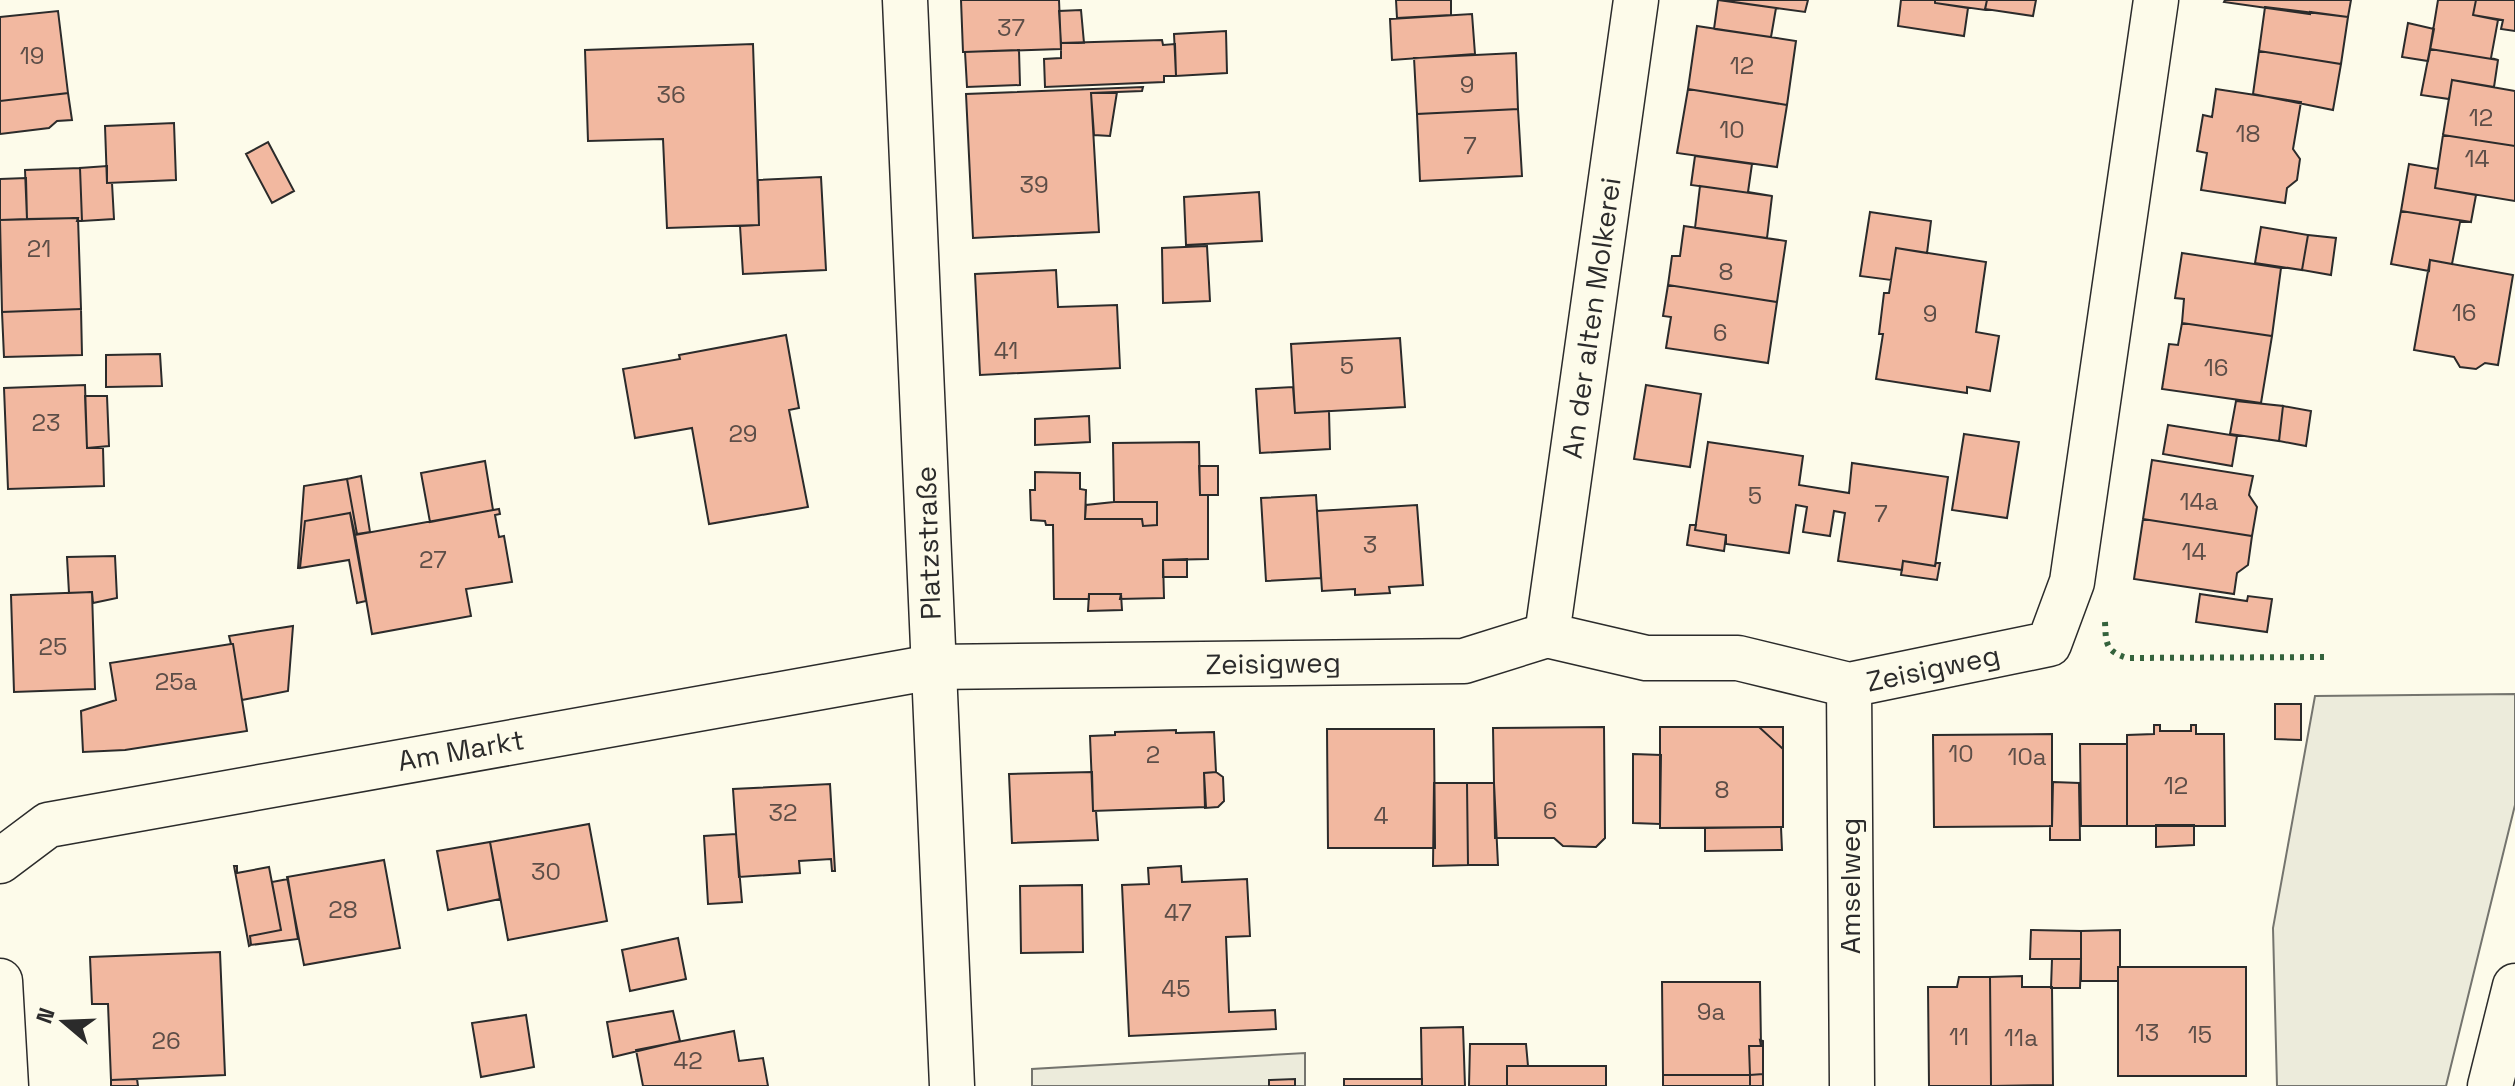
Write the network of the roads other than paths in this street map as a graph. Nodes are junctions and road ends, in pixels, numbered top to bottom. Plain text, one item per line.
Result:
1 (905, 0) edge
2 (1636, 0) edge
3 (2156, 0) edge
4 (1547, 635) junction
5 (933, 667) junction
6 (1849, 685) junction
7 (0, 861) edge
8 (0, 981) edge
9 (2515, 986) edge
10 (6, 1086) edge
11 (952, 1086) edge
12 (1852, 1086) edge
13 (2490, 1086) edge

1 - 5 street, Platzstraße
2 - 4 street, An der alten Molkerei
3 - 6 street, Zeisigweg
4 - 5 street, Zeisigweg
4 - 6 street, Zeisigweg
5 - 7 street, Am Markt
5 - 11 street, Platzstraße
6 - 12 street, Amselweg
8 - 10 street
9 - 13 street

